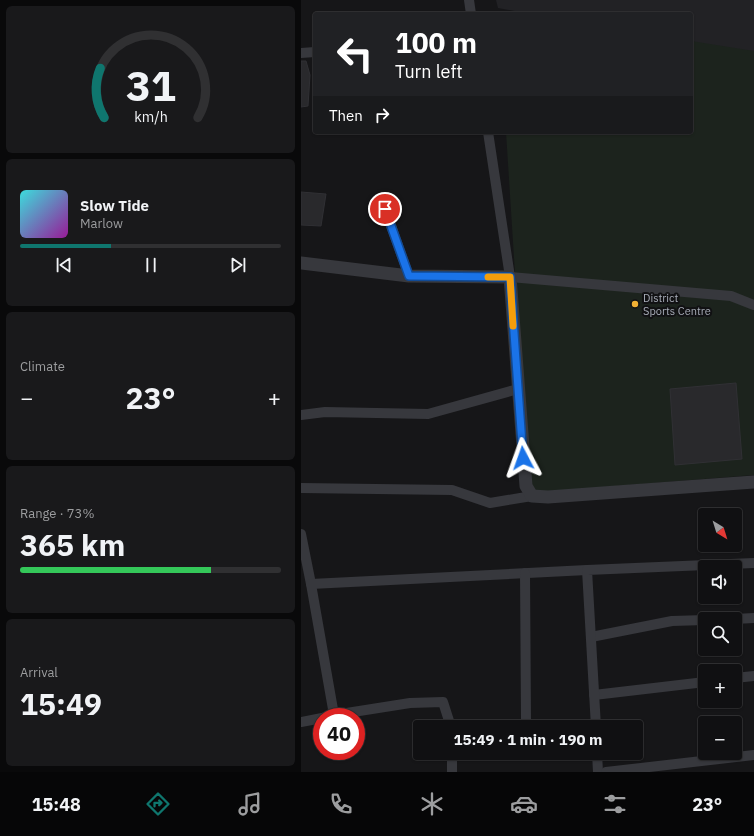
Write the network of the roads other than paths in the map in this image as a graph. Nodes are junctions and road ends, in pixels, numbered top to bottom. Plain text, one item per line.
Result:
1 (469, 0) edge
2 (471, 12) edge
3 (313, 52) edge
4 (301, 53) edge
5 (488, 134) edge
6 (385, 209) dead end
7 (301, 263) edge
8 (409, 276) junction
9 (510, 277) junction
10 (754, 305) edge
11 (518, 389) junction
12 (301, 415) edge
13 (754, 482) edge
14 (301, 488) edge
15 (532, 496) junction
16 (301, 534) edge
17 (754, 562) edge
18 (587, 570) junction
19 (525, 573) junction
20 (311, 584) junction
21 (754, 618) edge
22 (742, 619) edge
23 (698, 620) edge
24 (591, 637) junction
25 (754, 676) edge
26 (742, 677) edge
27 (698, 683) edge
28 (594, 695) junction
29 (329, 708) edge
30 (365, 710) edge
31 (313, 720) edge
32 (449, 720) edge
33 (526, 720) edge
34 (596, 720) edge
35 (301, 722) edge
36 (754, 755) edge
37 (452, 760) edge
38 (597, 760) edge
39 (452, 772) edge
40 (598, 772) edge
41 (606, 772) edge

1 - 2 street
3 - 4 street
5 - 9 street
6 - 8 street
7 - 8 street
8 - 9 street
9 - 10 street
9 - 11 street
11 - 12 street
11 - 15 street
13 - 15 street
14 - 15 street
16 - 20 street
17 - 18 street
18 - 19 street
18 - 24 street
19 - 20 street
19 - 33 street
20 - 29 street
21 - 22 street
23 - 24 street
24 - 28 street
25 - 26 street
27 - 28 street
28 - 34 street
30 - 32 street
31 - 35 street
36 - 41 street
37 - 39 street
38 - 40 street

